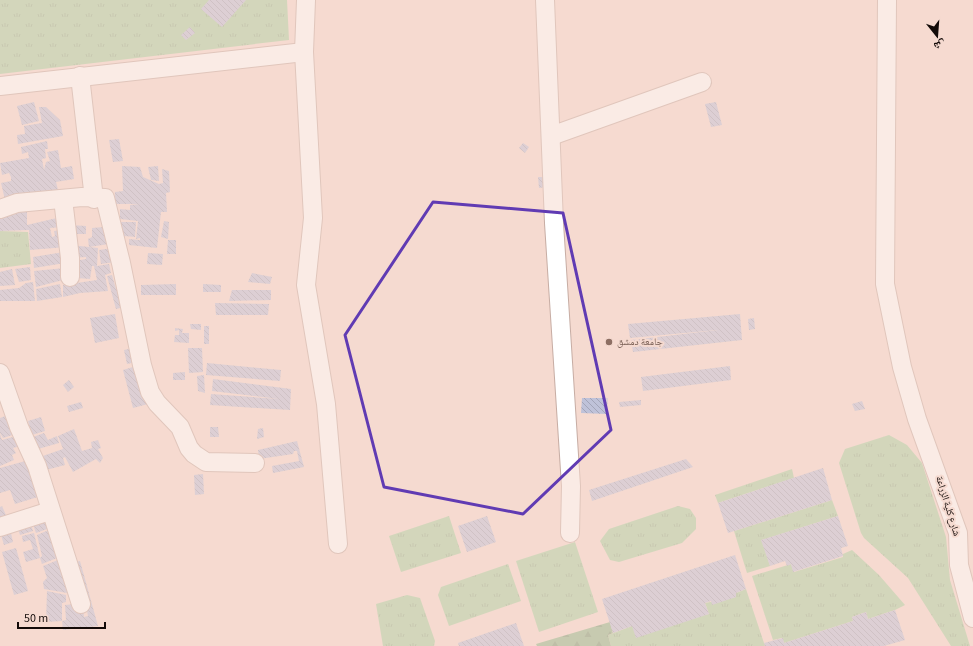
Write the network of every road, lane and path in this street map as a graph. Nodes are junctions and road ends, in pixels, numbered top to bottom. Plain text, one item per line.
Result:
1 (306, 0) edge
2 (545, 0) edge
3 (887, 0) edge
4 (304, 52) junction
5 (80, 76) junction
6 (702, 82) dead end
7 (0, 86) edge
8 (551, 136) junction
9 (63, 199) junction
10 (94, 199) junction
11 (0, 208) edge
12 (70, 277) dead end
13 (0, 373) edge
14 (254, 463) dead end
15 (50, 511) junction
16 (0, 527) edge
17 (570, 533) dead end
18 (338, 544) dead end
19 (81, 604) dead end
20 (972, 608) edge

1 - 4 street
2 - 8 street
3 - 20 street, شارع كلية الزراعة
4 - 5 street
4 - 18 street
5 - 7 street
5 - 10 street
6 - 8 street
8 - 17 street
9 - 10 street
9 - 11 street
9 - 12 street
10 - 14 street
13 - 15 street
15 - 16 street
15 - 19 street

